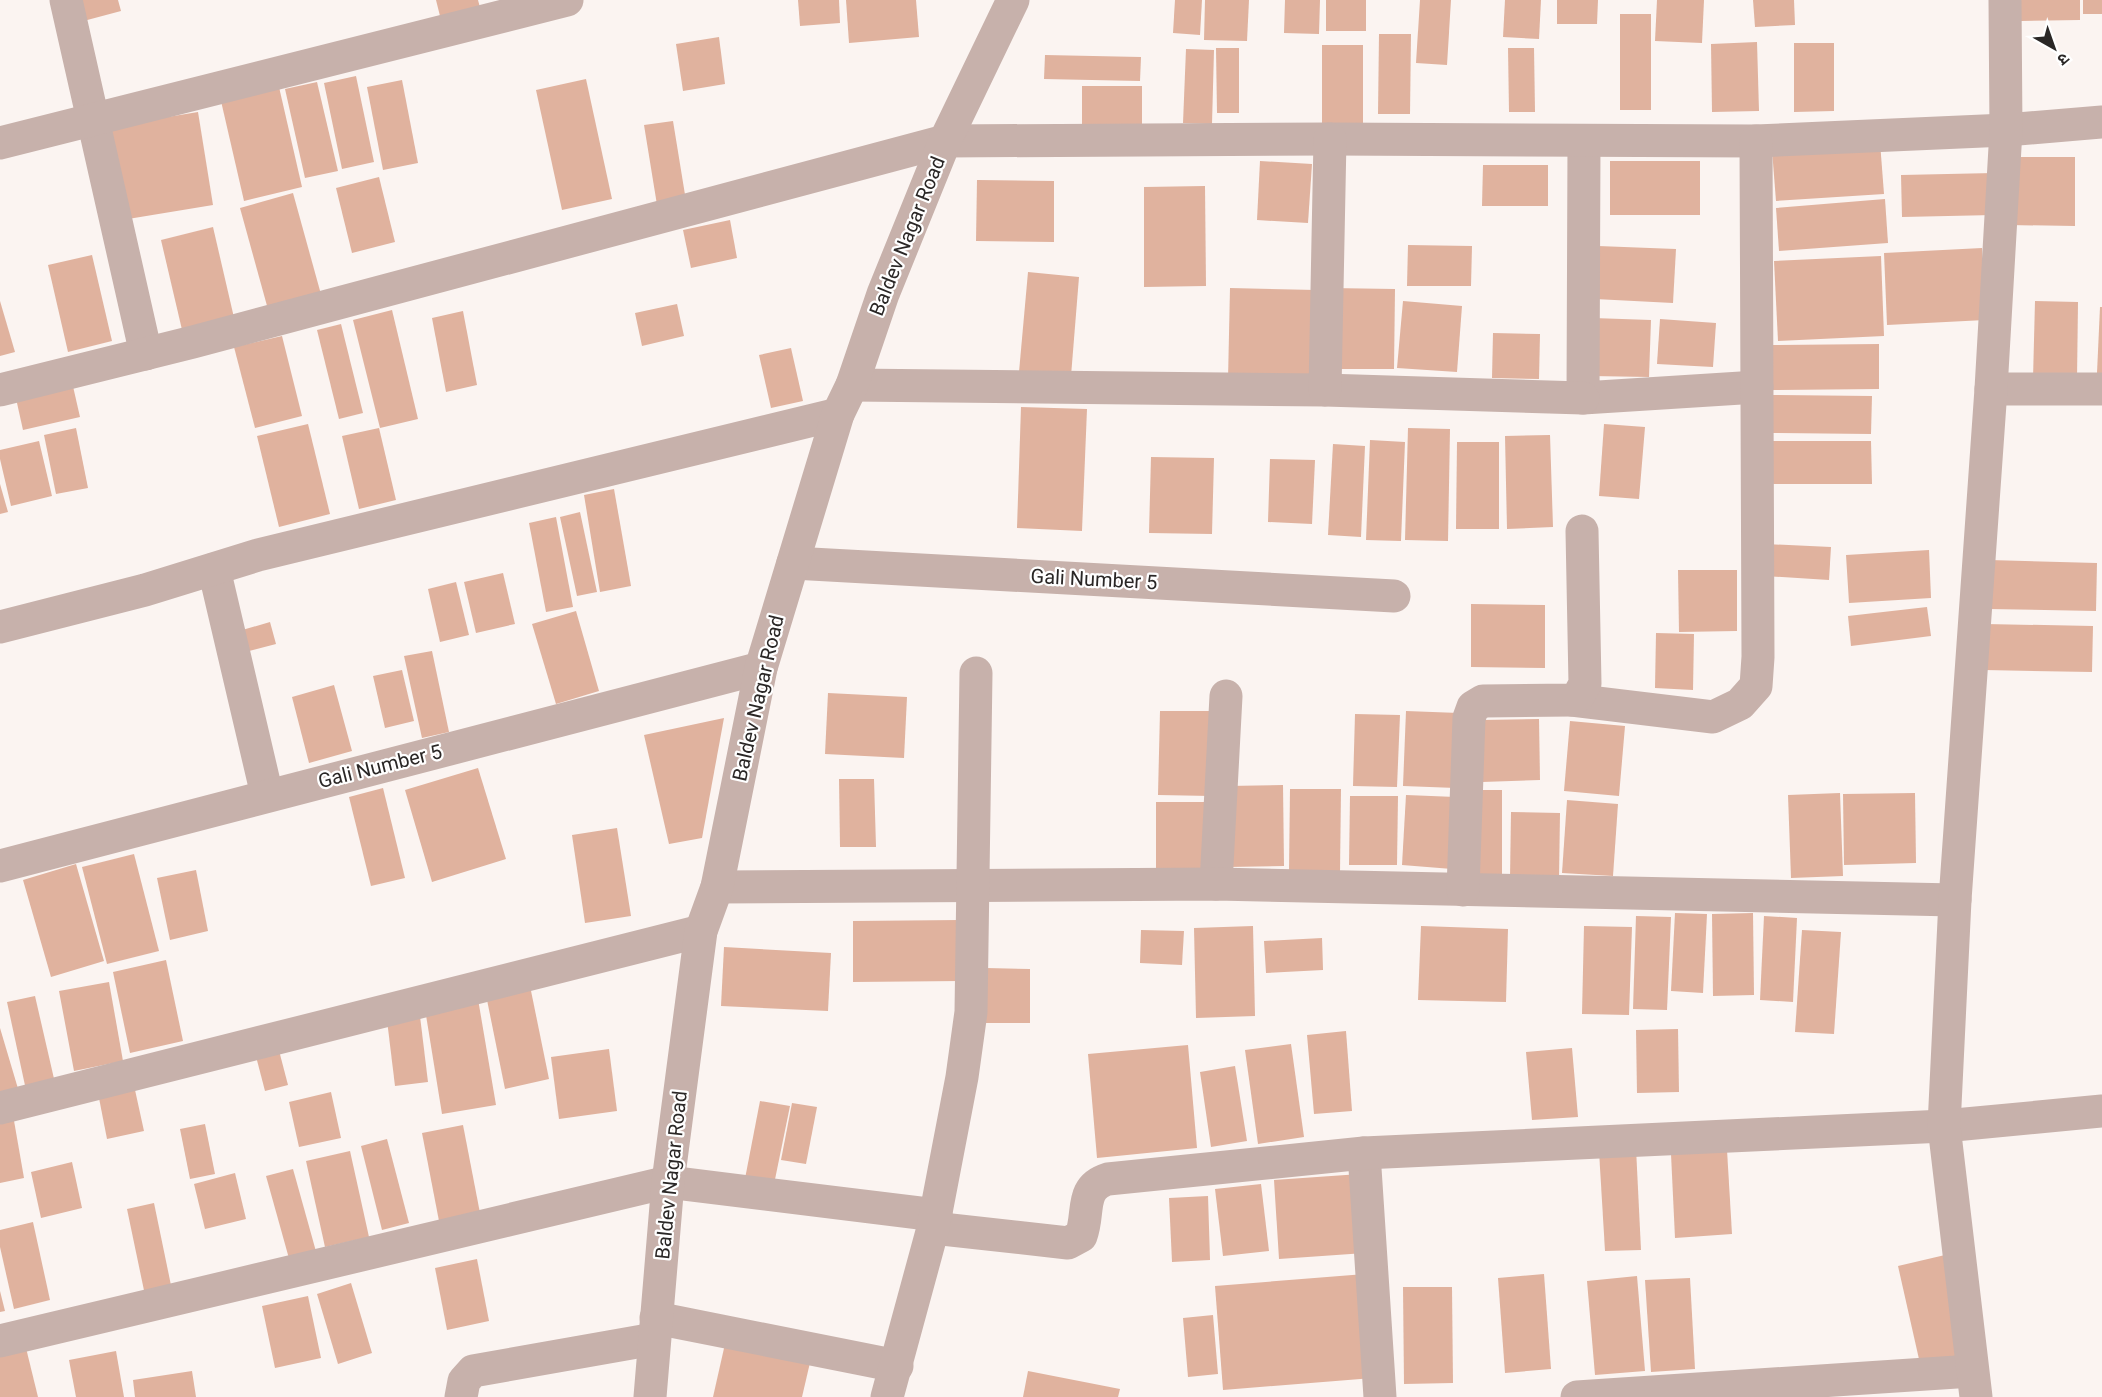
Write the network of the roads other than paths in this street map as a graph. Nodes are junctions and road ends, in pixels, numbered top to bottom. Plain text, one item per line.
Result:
1 (66, 0) edge
2 (567, 0) edge
3 (1013, 0) edge
4 (2005, 0) edge
5 (94, 120) junction
6 (2102, 122) edge
7 (2006, 130) junction
8 (1330, 139) junction
9 (945, 141) junction
10 (1584, 141) junction
11 (1756, 141) junction
12 (0, 143) edge
13 (146, 354) junction
14 (852, 385) junction
15 (1757, 387) junction
16 (1991, 389) junction
17 (2102, 389) edge
18 (0, 390) edge
19 (1325, 390) junction
20 (1583, 398) junction
21 (838, 414) junction
22 (1582, 531) dead end
23 (793, 563) junction
24 (214, 570) junction
25 (1394, 596) dead end
26 (0, 627) edge
27 (761, 668) junction
28 (976, 673) dead end
29 (1226, 696) dead end
30 (1572, 700) junction
31 (267, 795) junction
32 (0, 866) edge
33 (1216, 884) junction
34 (972, 886) junction
35 (717, 887) junction
36 (1463, 890) junction
37 (1954, 900) junction
38 (701, 931) junction
39 (0, 1108) edge
40 (2102, 1111) edge
41 (1944, 1126) junction
42 (1364, 1153) junction
43 (668, 1182) junction
44 (934, 1222) junction
45 (655, 1329) junction
46 (0, 1341) edge
47 (897, 1366) junction
48 (1974, 1384) edge
49 (461, 1397) edge
50 (650, 1397) edge
51 (887, 1397) edge
52 (1380, 1397) edge
53 (1577, 1397) edge

1 - 5 street
2 - 5 street
3 - 9 street, Baldev Nagar Road
4 - 7 street
5 - 12 street
5 - 13 street
6 - 7 street
7 - 11 street
7 - 16 street
8 - 9 street
8 - 10 street
8 - 19 street
9 - 13 street
9 - 14 street, Baldev Nagar Road
10 - 11 street
10 - 20 street
11 - 15 street
13 - 18 street
14 - 19 street
14 - 21 street, Baldev Nagar Road
15 - 20 street
15 - 30 street
16 - 17 street
16 - 37 street
19 - 20 street
21 - 23 street, Baldev Nagar Road
21 - 24 street
22 - 30 street
23 - 25 street, Gali Number 5
23 - 27 street, Baldev Nagar Road
24 - 26 street
24 - 31 street
27 - 31 street, Gali Number 5
27 - 35 street, Baldev Nagar Road
28 - 34 street
29 - 33 street
30 - 36 street
31 - 32 street, Gali Number 5
33 - 34 street
33 - 36 street
34 - 35 street
34 - 44 street
35 - 38 street, Baldev Nagar Road
36 - 37 street
37 - 41 street
38 - 39 street
38 - 43 street, Baldev Nagar Road
40 - 41 street
41 - 42 street
41 - 48 street
42 - 44 street
42 - 52 street
43 - 44 street
43 - 45 street, Baldev Nagar Road
43 - 46 street
44 - 47 street
45 - 47 street
45 - 49 street
45 - 50 street, Baldev Nagar Road
47 - 51 street
48 - 53 street

